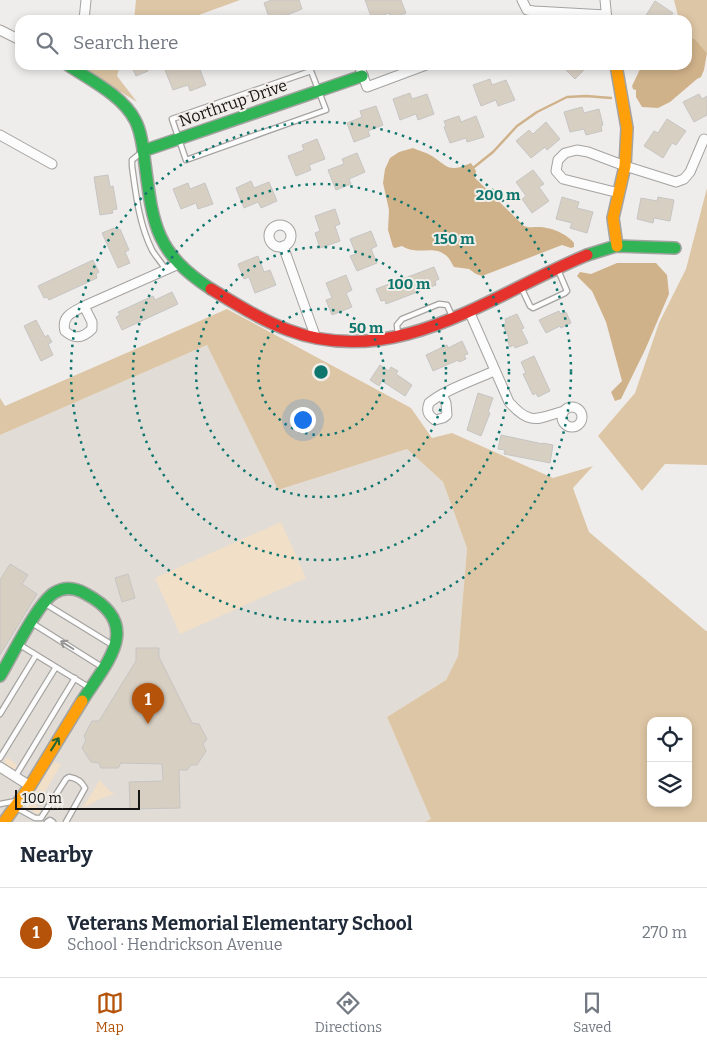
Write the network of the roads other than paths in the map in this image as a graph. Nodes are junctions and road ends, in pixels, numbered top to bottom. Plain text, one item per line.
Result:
1 (86, 0) edge
2 (522, 0) edge
3 (605, 0) edge
4 (84, 15) edge
5 (583, 15) edge
6 (607, 15) edge
7 (0, 30) edge
8 (15, 38) edge
9 (75, 70) edge
10 (361, 70) edge
11 (413, 70) edge
12 (617, 70) edge
13 (319, 91) junction
14 (0, 135) edge
15 (178, 138) junction
16 (704, 139) dead end
17 (143, 152) junction
18 (52, 164) dead end
19 (625, 166) junction
20 (619, 193) junction
21 (283, 246) dead end
22 (617, 246) junction
23 (675, 248) dead end
24 (179, 264) junction
25 (558, 269) junction
26 (166, 270) junction
27 (521, 286) junction
28 (84, 306) dead end
29 (469, 311) junction
30 (453, 318) junction
31 (398, 336) junction
32 (316, 338) junction
33 (494, 371) junction
34 (442, 394) dead end
35 (564, 412) dead end
36 (43, 603) junction
37 (31, 622) junction
38 (18, 644) junction
39 (115, 646) junction
40 (36, 655) junction
41 (56, 667) junction
42 (103, 668) junction
43 (0, 676) edge
44 (74, 678) junction
45 (90, 688) junction
46 (0, 714) edge
47 (0, 758) edge
48 (0, 767) edge
49 (16, 777) junction
50 (30, 786) junction
51 (0, 804) edge
52 (18, 804) junction
53 (4, 822) edge
54 (47, 822) edge
55 (53, 822) edge
56 (66, 822) edge

1 - 4 street
2 - 5 street
3 - 6 street
7 - 8 street
9 - 17 street
10 - 11 street, Northrup Drive
10 - 13 street, Northrup Drive
12 - 19 street
13 - 15 street, Northrup Drive
13 - 15 lane
13 - 15 lane
14 - 18 street
15 - 17 street, Northrup Drive
16 - 19 street
17 - 24 street
17 - 26 lane
19 - 20 street
19 - 20 street
20 - 22 street
21 - 32 street
22 - 23 street
22 - 25 street
24 - 26 street
24 - 32 street
25 - 27 street
25 - 27 lane
26 - 28 street
27 - 29 street
29 - 30 street
29 - 33 street
30 - 31 street
30 - 31 lane
31 - 32 street
33 - 34 street
33 - 35 street
36 - 37 street
36 - 39 lane
36 - 39 street
37 - 38 street
42 -> 37 lane
38 - 40 lane
38 - 43 street
39 - 42 street
40 - 41 lane
40 - 46 lane
41 - 44 lane
41 - 47 lane
42 - 45 street
44 - 45 lane
44 - 49 lane
50 -> 45 street
48 - 49 street
49 - 50 street
50 - 52 street
51 - 52 lane
52 - 53 street
52 - 56 lane
54 - 55 lane

